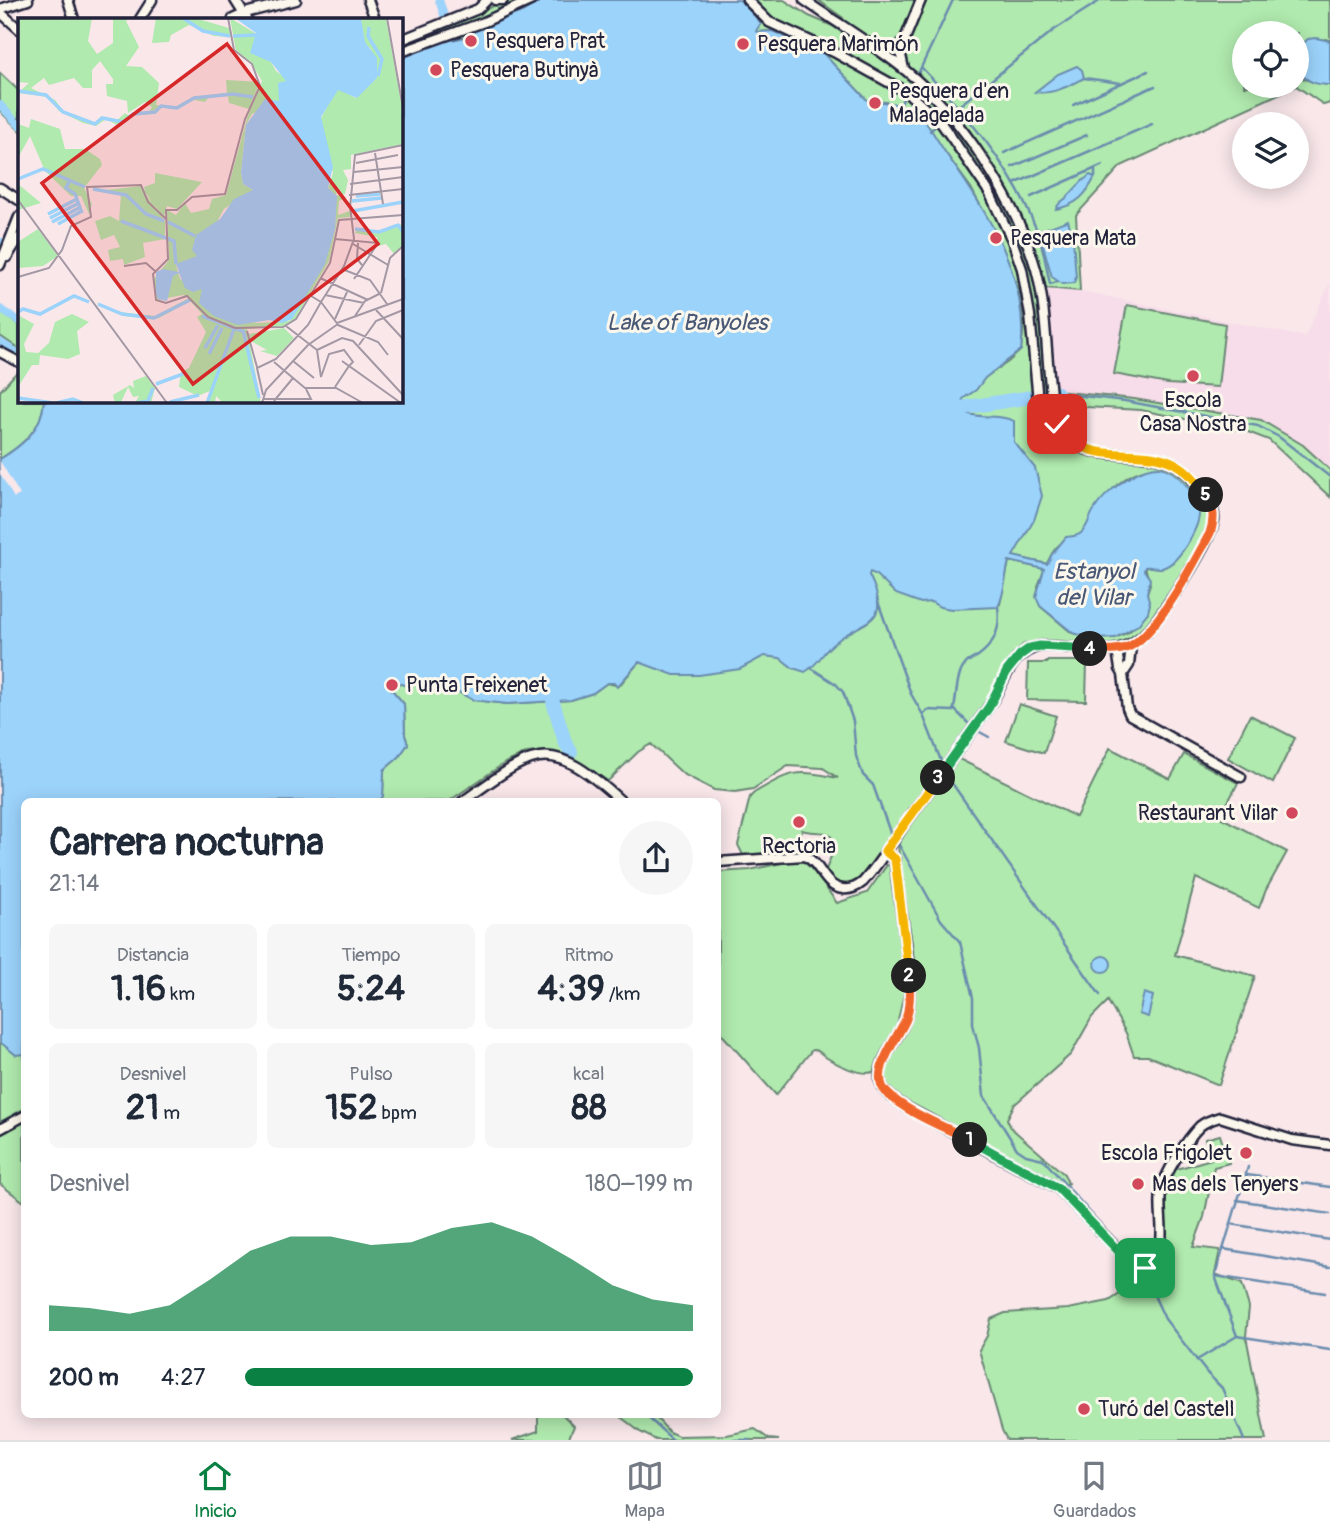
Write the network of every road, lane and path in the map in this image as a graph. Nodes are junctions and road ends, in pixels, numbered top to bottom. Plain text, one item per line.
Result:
1 (28, 0) edge
2 (68, 0) edge
3 (152, 0) edge
4 (235, 0) edge
5 (242, 0) edge
6 (296, 0) edge
7 (368, 0) edge
8 (487, 0) edge
9 (495, 0) edge
10 (503, 0) edge
11 (532, 0) edge
12 (747, 0) edge
13 (804, 0) edge
14 (921, 0) edge
15 (0, 10) edge
16 (247, 15) edge
17 (74, 18) edge
18 (142, 18) edge
19 (375, 18) edge
20 (18, 28) edge
21 (402, 40) edge
22 (902, 45) junction
23 (402, 52) edge
24 (881, 52) junction
25 (904, 69) junction
26 (0, 188) edge
27 (18, 199) edge
28 (18, 220) edge
29 (18, 240) edge
30 (0, 267) edge
31 (0, 352) edge
32 (18, 361) edge
33 (1038, 409) dead end
34 (1131, 646) junction
35 (1117, 650) junction
36 (1123, 674) junction
37 (1241, 777) dead end
38 (468, 798) edge
39 (617, 798) edge
40 (885, 851) junction
41 (721, 862) edge
42 (21, 1118) edge
43 (0, 1129) edge
44 (1330, 1145) edge

1 - 15 street
2 - 17 street
3 - 18 street
4 - 16 street
5 - 16 street
6 - 16 street
7 - 19 street
8 - 21 street
9 - 10 street
11 - 23 street
12 - 33 street
13 - 24 street
14 - 22 street
15 - 20 street
22 - 24 street
22 - 25 street
24 - 25 street
25 - 34 street
26 - 27 street
28 - 30 street
29 - 30 street
31 - 32 street
34 - 35 street
34 - 36 street
35 - 36 street
35 - 40 street
36 - 37 street
38 - 39 street
40 - 41 street
40 - 44 street
42 - 43 street

